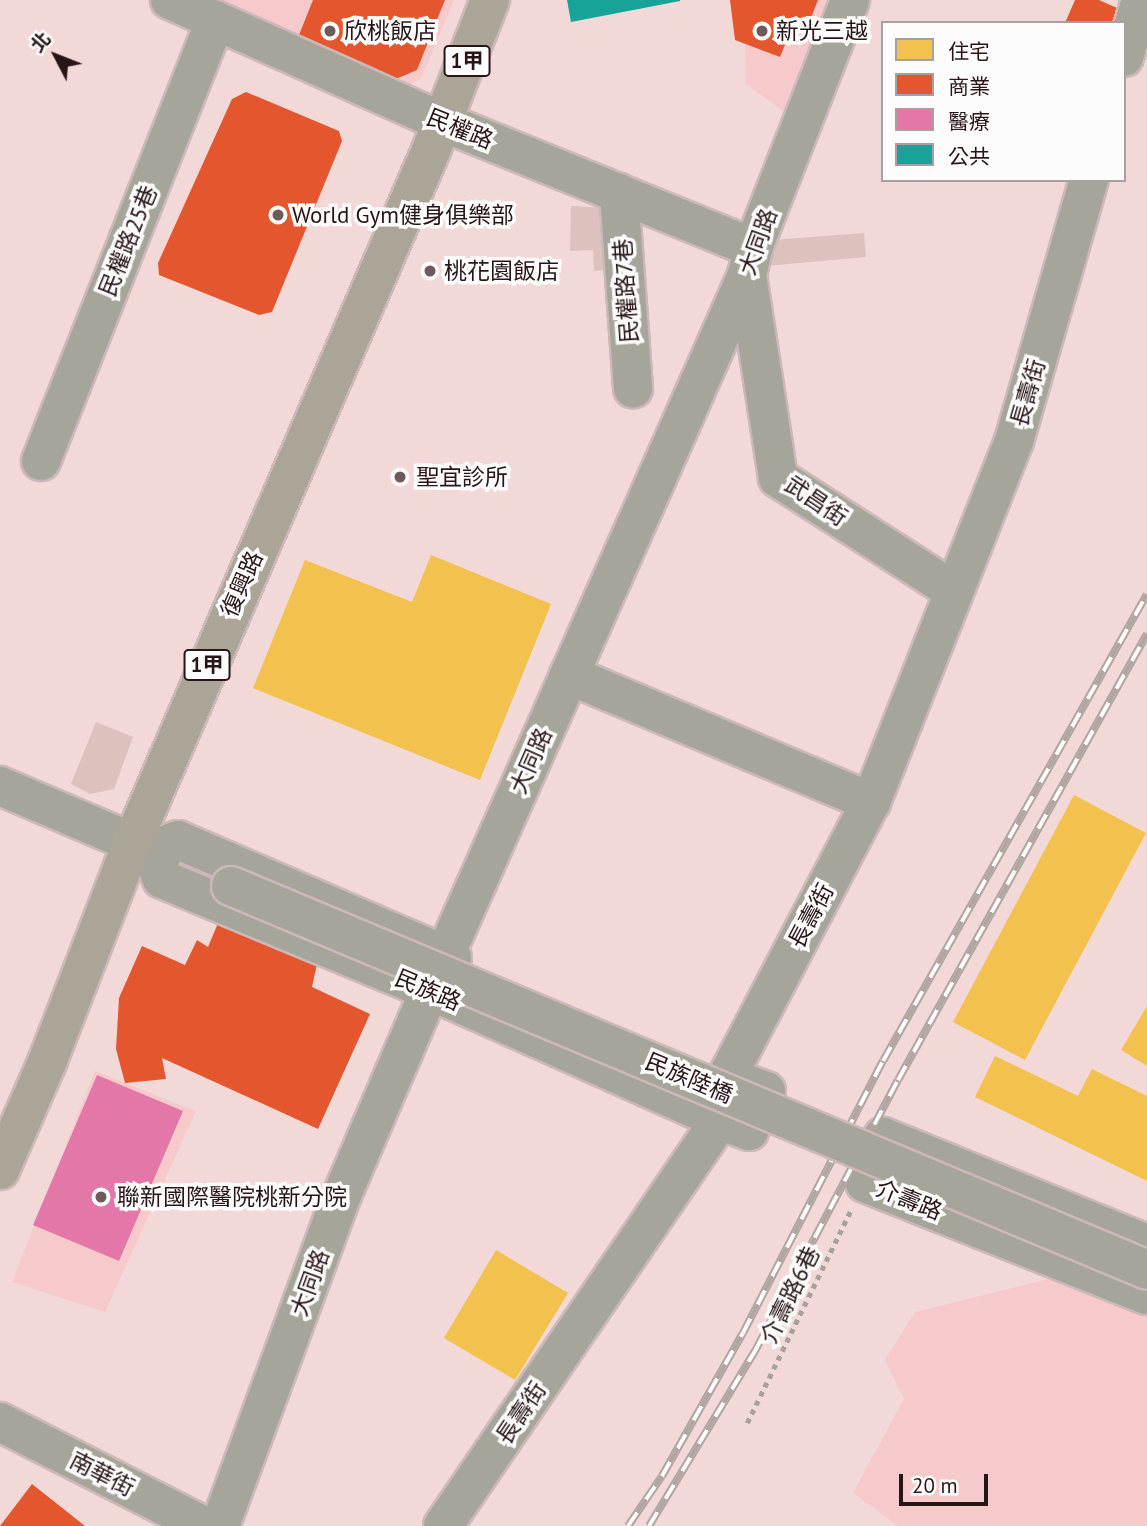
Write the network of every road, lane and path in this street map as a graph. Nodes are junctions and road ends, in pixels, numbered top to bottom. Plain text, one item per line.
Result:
1 (170, 0) edge
2 (490, 0) edge
3 (850, 0) edge
4 (1141, 0) edge
5 (216, 20) junction
6 (1126, 50) edge
7 (443, 122) junction
8 (1088, 182) edge
9 (619, 193) junction
10 (750, 261) junction
11 (633, 389) dead end
12 (41, 461) dead end
13 (954, 591) junction
14 (569, 675) junction
15 (0, 786) edge
16 (871, 802) junction
17 (142, 846) junction
18 (445, 955) junction
19 (429, 990) junction
20 (727, 1077) junction
21 (720, 1121) junction
22 (0, 1170) edge
23 (864, 1182) junction
24 (1147, 1244) edge
25 (1147, 1270) edge
26 (1147, 1295) edge
27 (0, 1422) edge
28 (747, 1423) dead end
29 (204, 1526) edge
30 (220, 1526) edge
31 (443, 1526) edge

1 - 5 street, 民權路
2 - 7 main road, 復興路 / 1甲
3 - 10 street, 大同路
4 - 6 street
5 - 7 street, 民權路
5 - 12 street, 民權路25巷
7 - 9 street, 民權路
7 - 17 main road, 復興路 / 1甲
8 - 13 street, 長壽街
9 - 10 street, 民權路
9 - 11 street, 民權路7巷
10 - 13 street, 武昌街
10 - 14 street, 大同路
13 - 16 street, 長壽街
14 - 16 street
14 - 18 street, 大同路
15 - 17 street
16 - 20 street, 長壽街
17 - 18 street, 民族路
17 - 19 street, 民族路
17 - 22 main road, 復興路 / 1甲
17 - 25 street, 民族陸橋, bridge
18 - 19 street, 大同路
18 - 20 street, 民族路
19 - 21 street, 民族路
19 - 30 street, 大同路
20 - 21 street
21 - 31 street, 長壽街
23 - 24 street, 介壽路
23 - 26 street, 介壽路
23 - 28 path, 介壽路6巷
27 - 29 street, 南華街

